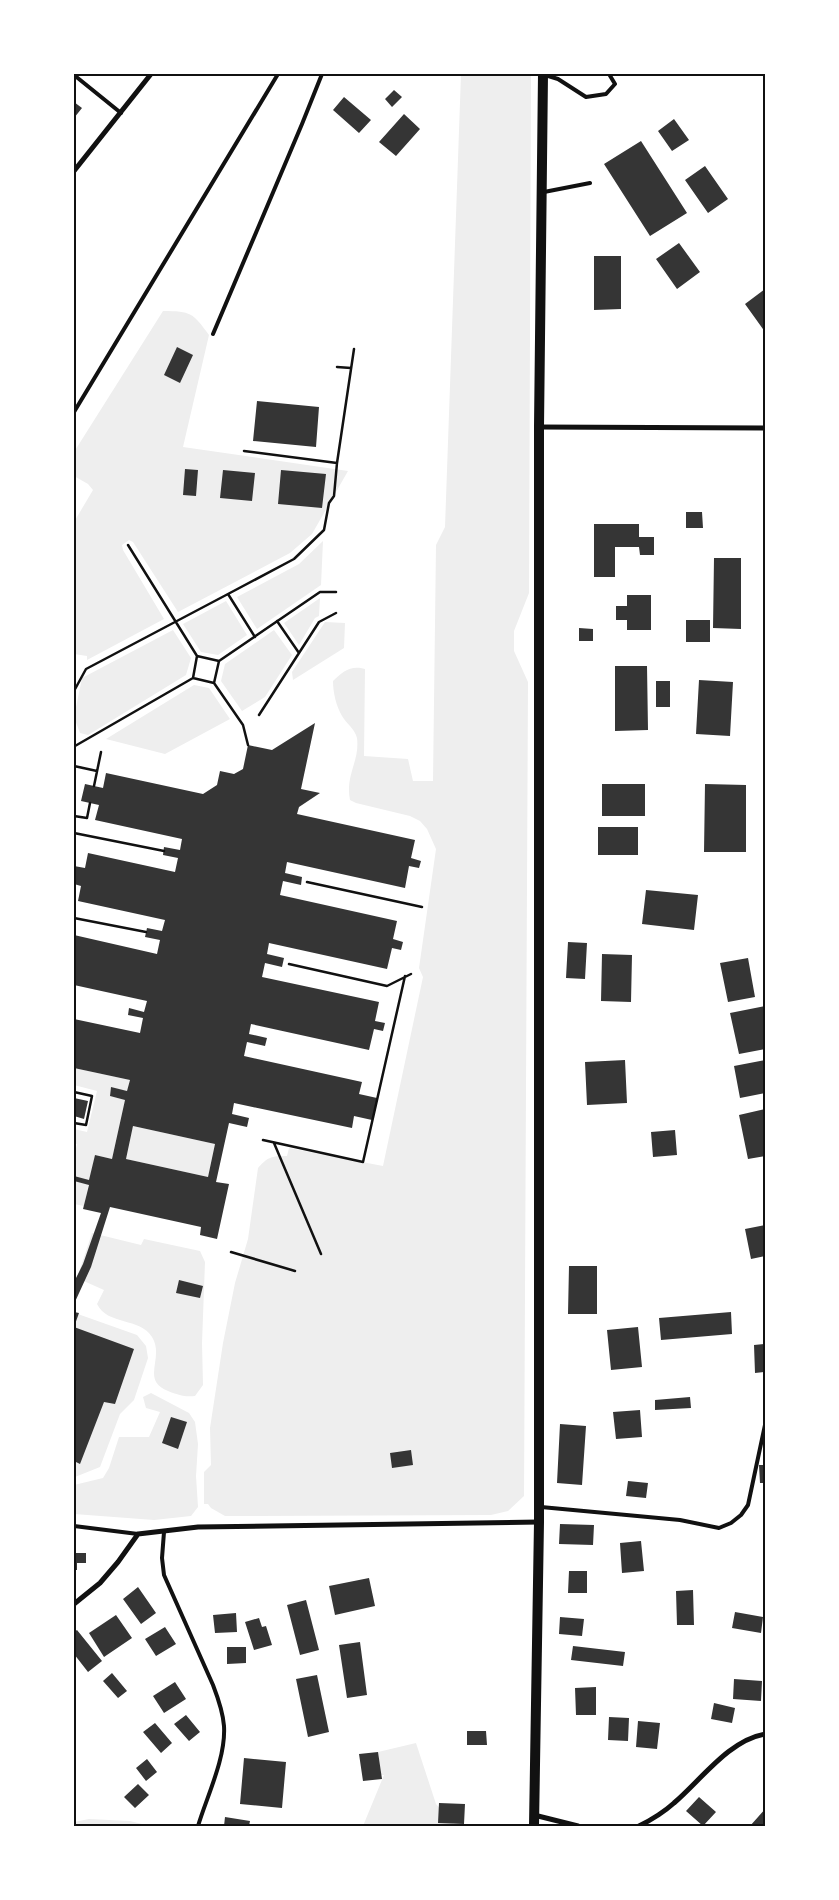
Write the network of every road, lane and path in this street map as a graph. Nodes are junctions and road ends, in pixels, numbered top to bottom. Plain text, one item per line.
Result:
1 (151, 74) edge
2 (278, 74) edge
3 (322, 74) edge
4 (543, 74) edge
5 (609, 74) edge
6 (74, 75) edge
7 (121, 113) junction
8 (74, 171) edge
9 (590, 183) dead end
10 (541, 193) junction
11 (213, 334) dead end
12 (354, 349) dead end
13 (337, 367) dead end
14 (351, 368) junction
15 (74, 412) edge
16 (539, 427) junction
17 (765, 428) edge
18 (244, 452) dead end
19 (336, 463) junction
20 (128, 545) dead end
21 (336, 592) dead end
22 (228, 594) junction
23 (336, 613) dead end
24 (277, 621) junction
25 (176, 622) junction
26 (255, 637) junction
27 (299, 653) junction
28 (197, 656) junction
29 (219, 661) junction
30 (193, 678) junction
31 (214, 683) junction
32 (74, 690) edge
33 (259, 715) dead end
34 (248, 744) dead end
35 (75, 746) edge
36 (101, 752) dead end
37 (74, 766) edge
38 (97, 771) junction
39 (94, 786) dead end
40 (90, 803) dead end
41 (74, 816) edge
42 (74, 833) edge
43 (164, 851) dead end
44 (307, 882) dead end
45 (422, 907) dead end
46 (74, 918) edge
47 (146, 932) dead end
48 (289, 964) dead end
49 (411, 974) dead end
50 (405, 976) junction
51 (74, 1092) edge
52 (74, 1123) edge
53 (263, 1140) dead end
54 (274, 1142) junction
55 (232, 1252) dead end
56 (322, 1254) dead end
57 (295, 1271) dead end
58 (765, 1425) edge
59 (539, 1506) junction
60 (539, 1522) junction
61 (74, 1526) edge
62 (164, 1532) junction
63 (138, 1534) junction
64 (74, 1604) edge
65 (765, 1734) edge
66 (534, 1815) junction
67 (198, 1826) edge
68 (534, 1826) edge
69 (578, 1826) edge
70 (639, 1826) edge

1 - 7 street
2 - 15 lane
3 - 11 lane
4 - 5 lane
4 - 10 main road
6 - 7 lane
7 - 8 street
9 - 10 lane
10 - 16 main road
12 - 14 path
13 - 14 path
14 - 19 path
16 - 17 street
16 - 59 main road
18 - 19 path
19 - 22 path
20 - 25 path
21 - 24 path
22 - 25 path
22 - 26 path
23 - 27 path
24 - 26 path
24 - 27 path
25 - 28 path
25 - 32 path
26 - 29 path
27 - 33 path
28 - 29 path
28 - 30 path
29 - 31 path
30 - 31 path
30 - 35 path
31 - 34 path
36 - 38 path
37 - 38 path
38 - 39 path
40 - 41 path
42 - 43 path
44 - 45 path
46 - 47 path
48 - 50 path
49 - 50 path
50 - 54 path
51 - 52 path
53 - 54 path
54 - 56 path
55 - 57 path
58 - 59 lane
59 - 60 main road
60 - 62 street
60 - 66 main road
61 - 63 lane
62 - 63 street
62 - 67 lane
63 - 64 street
65 - 70 street
66 - 68 main road
66 - 69 street

